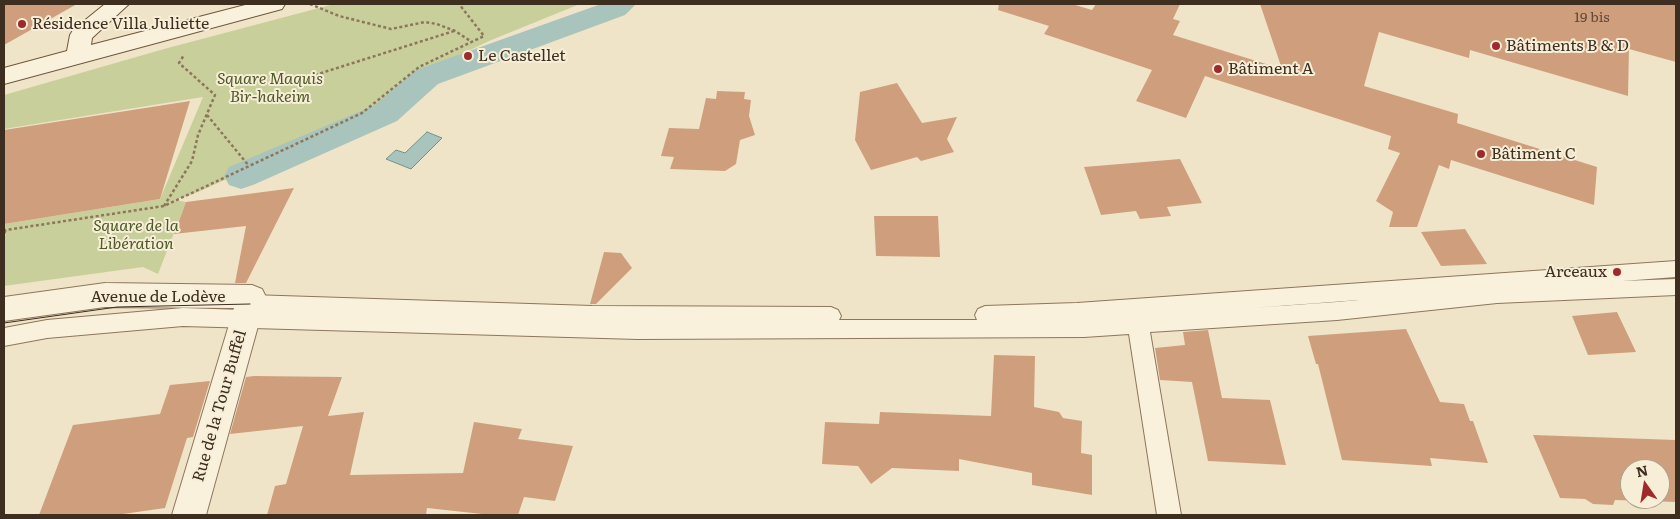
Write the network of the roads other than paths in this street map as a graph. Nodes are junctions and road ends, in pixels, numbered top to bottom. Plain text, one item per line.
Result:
1 (118, 4) edge
2 (274, 4) edge
3 (78, 55) junction
4 (4, 76) edge
5 (1676, 269) edge
6 (1676, 287) edge
7 (250, 307) junction
8 (4, 309) edge
9 (1137, 316) junction
10 (4, 337) edge
11 (188, 515) edge
12 (1169, 515) edge

1 - 3 street
2 - 3 street
3 - 4 street
5 - 9 lane
6 - 9 lane
7 - 8 street, Avenue de Lodève
7 - 9 lane
7 - 10 lane
7 - 11 street, Rue de la Tour Buffel
9 - 12 lane

